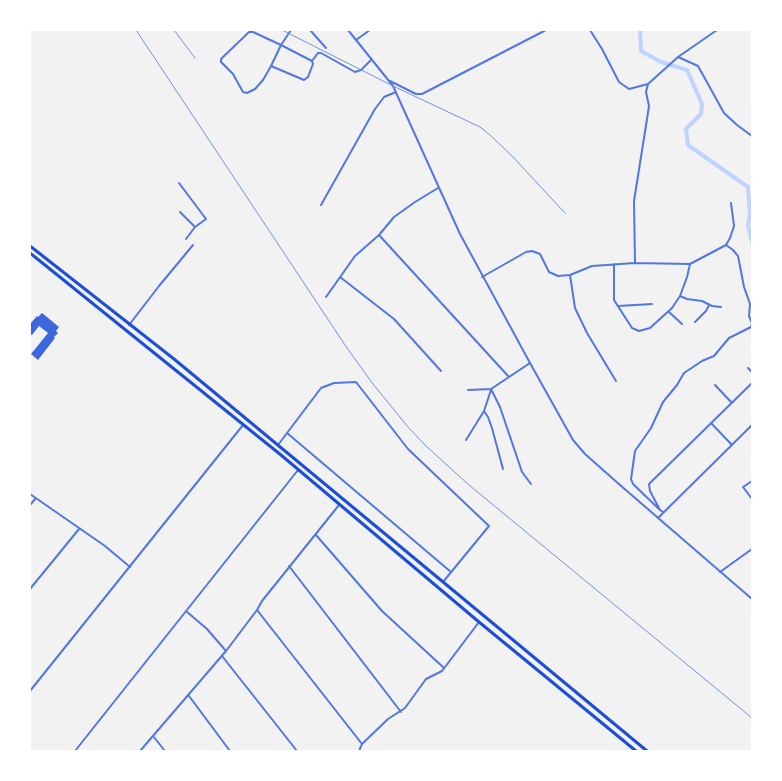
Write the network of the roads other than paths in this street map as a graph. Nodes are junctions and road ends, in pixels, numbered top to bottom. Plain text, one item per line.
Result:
1 (291, 30) edge
2 (310, 30) edge
3 (348, 30) edge
4 (370, 30) edge
5 (546, 30) edge
6 (590, 30) edge
7 (717, 30) edge
8 (356, 40) junction
9 (281, 45) junction
10 (326, 48) dead end
11 (678, 57) junction
12 (371, 60) junction
13 (312, 61) junction
14 (271, 66) junction
15 (388, 81) junction
16 (648, 84) junction
17 (396, 92) junction
18 (752, 136) edge
19 (179, 183) dead end
20 (439, 188) junction
21 (731, 203) dead end
22 (321, 205) dead end
23 (180, 212) dead end
24 (195, 227) junction
25 (379, 235) junction
26 (186, 239) dead end
27 (193, 245) dead end
28 (726, 245) junction
29 (30, 246) edge
30 (30, 253) edge
31 (636, 263) junction
32 (614, 264) junction
33 (690, 264) junction
34 (570, 275) junction
35 (340, 277) junction
36 (482, 277) junction
37 (680, 296) junction
38 (326, 297) dead end
39 (652, 304) dead end
40 (709, 305) junction
41 (618, 306) junction
42 (721, 307) dead end
43 (669, 312) junction
44 (695, 322) dead end
45 (682, 324) dead end
46 (129, 325) junction
47 (751, 328) edge
48 (530, 363) junction
49 (748, 368) dead end
50 (441, 371) dead end
51 (752, 372) edge
52 (509, 377) junction
53 (616, 381) dead end
54 (752, 383) edge
55 (715, 385) dead end
56 (492, 389) junction
57 (468, 390) dead end
58 (732, 403) junction
59 (484, 411) junction
60 (711, 423) junction
61 (243, 425) junction
62 (752, 425) edge
63 (287, 433) junction
64 (466, 440) dead end
65 (278, 445) junction
66 (732, 445) junction
67 (503, 469) dead end
68 (298, 470) junction
69 (752, 481) edge
70 (531, 484) dead end
71 (326, 485) junction
72 (322, 490) junction
73 (30, 494) edge
74 (36, 498) junction
75 (752, 498) edge
76 (339, 504) junction
77 (30, 505) edge
78 (660, 510) junction
79 (663, 512) junction
80 (658, 518) junction
81 (79, 529) junction
82 (316, 535) junction
83 (752, 549) edge
84 (290, 566) junction
85 (130, 567) junction
86 (451, 572) junction
87 (720, 572) junction
88 (443, 582) junction
89 (30, 589) edge
90 (752, 599) edge
91 (258, 610) junction
92 (186, 611) junction
93 (479, 622) junction
94 (226, 651) junction
95 (222, 656) junction
96 (444, 668) junction
97 (30, 692) edge
98 (189, 696) junction
99 (401, 712) junction
100 (153, 736) junction
101 (362, 744) junction
102 (74, 751) edge
103 (140, 751) edge
104 (165, 751) edge
105 (230, 751) edge
106 (297, 751) edge
107 (360, 751) edge
108 (636, 751) edge
109 (647, 751) edge

1 - 9 street
2 - 10 street
3 - 8 street
4 - 8 street
5 - 15 street
6 - 16 street
7 - 11 street
8 - 12 street
9 - 13 street
9 - 14 street
9 - 14 street
11 - 16 street
11 - 18 street
12 - 13 street
12 - 15 street
13 - 14 street
15 - 17 street
16 - 31 street
17 - 20 street
17 - 22 street
19 - 24 street
20 - 25 street
20 - 36 street
21 - 28 street
23 - 24 street
24 - 26 street
25 - 35 street
25 - 52 street
27 - 46 street
28 - 33 street
28 - 47 street
29 - 46 main road
30 - 61 main road
31 - 32 street
31 - 33 street
32 - 34 street
32 - 41 street
33 - 37 street
34 - 36 street
34 - 53 street
35 - 38 street
35 - 50 street
36 - 48 street
37 - 40 street
37 - 43 street
39 - 41 street
40 - 42 street
40 - 44 street
41 - 43 street
43 - 45 street
46 - 65 main road
47 - 78 street
48 - 52 street
48 - 80 street
49 - 51 street
52 - 56 street
54 - 58 street
55 - 58 street
56 - 57 street
56 - 59 street
56 - 70 street
58 - 60 street
59 - 64 street
59 - 67 street
60 - 66 street
60 - 78 street
61 - 68 main road
61 - 85 street
62 - 66 street
63 - 65 street
63 - 86 street
63 - 86 street
65 - 71 main road
66 - 79 street
68 - 72 main road
68 - 92 street
69 - 75 street
71 - 72 main road
71 - 88 main road
72 - 76 main road
73 - 74 street
74 - 77 street
74 - 81 street
76 - 82 street
76 - 93 main road
78 - 79 street
79 - 80 street
80 - 87 street
81 - 85 street
81 - 89 street
82 - 84 street
82 - 96 street
83 - 87 street
84 - 91 street
84 - 99 street
85 - 97 street
86 - 88 street
87 - 90 street
88 - 109 main road
91 - 94 street
91 - 101 street
92 - 94 street
92 - 102 street
93 - 96 street
93 - 108 main road
94 - 95 street
95 - 98 street
95 - 106 street
96 - 99 street
98 - 100 street
98 - 105 street
99 - 101 street
100 - 103 street
100 - 104 street
101 - 107 street

